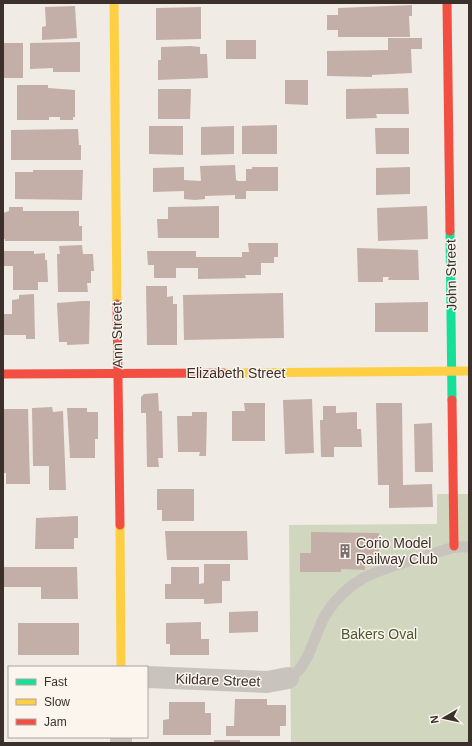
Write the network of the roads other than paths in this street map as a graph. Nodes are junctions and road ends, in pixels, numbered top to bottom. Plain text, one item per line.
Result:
1 (114, 3) edge
2 (448, 3) edge
3 (452, 371) junction
4 (469, 371) edge
5 (3, 374) edge
6 (118, 374) junction
7 (454, 546) junction
8 (469, 547) edge
9 (121, 666) edge
10 (148, 677) edge
11 (288, 678) joint

1 - 6 street, Ann Street
2 - 3 street, John Street
3 - 4 street, Elizabeth Street
3 - 6 street, Elizabeth Street
3 - 7 street, John Street
5 - 6 street, Elizabeth Street
6 - 9 street, Ann Street
7 - 8 lane
7 - 11 lane
10 - 11 street, Kildare Street

